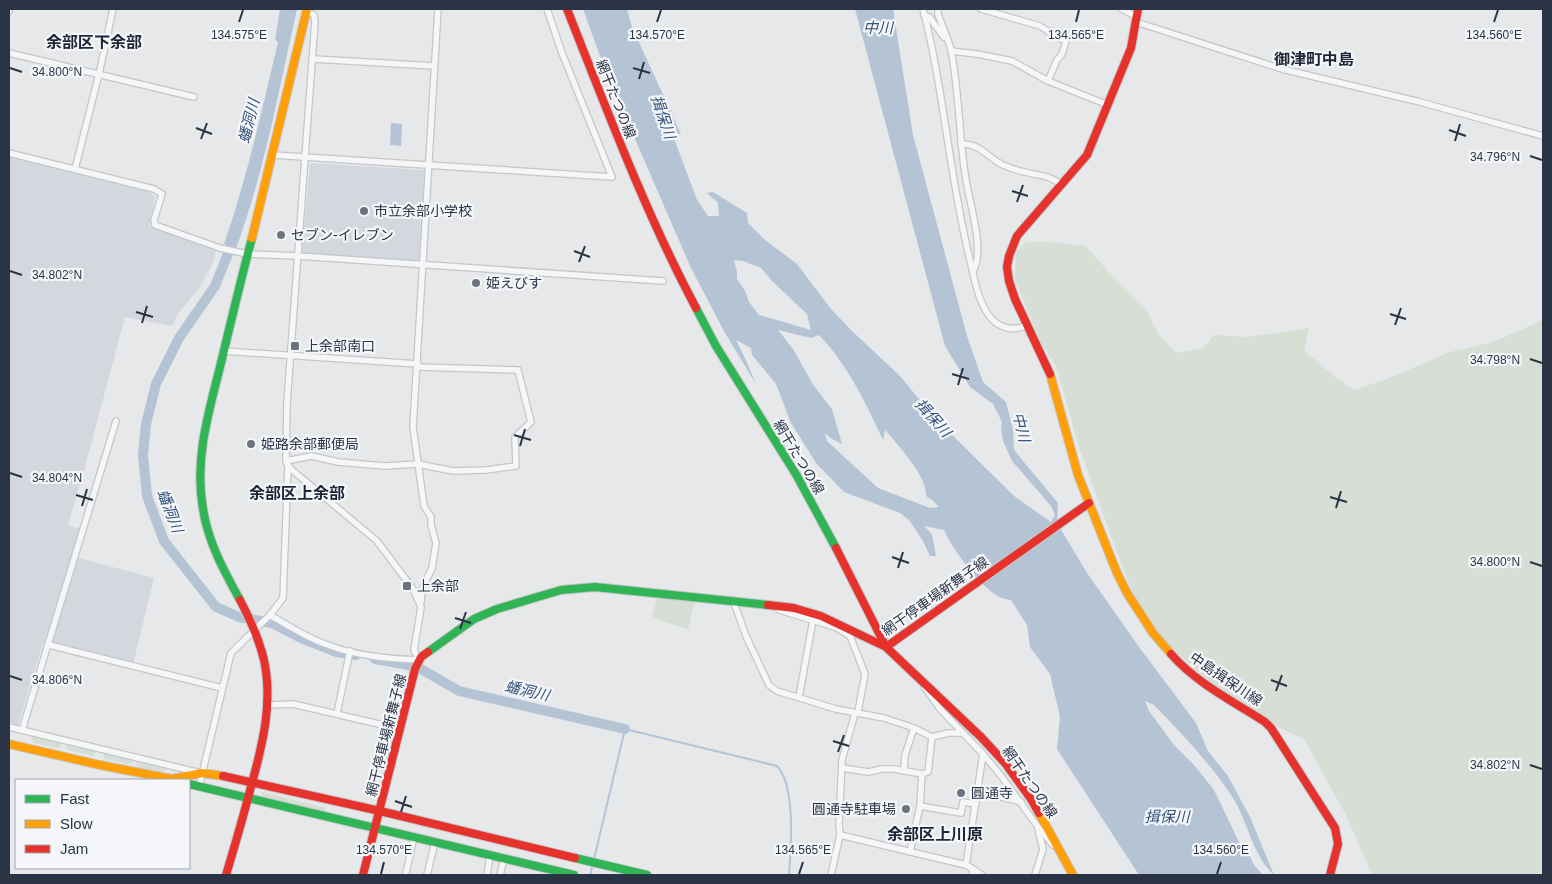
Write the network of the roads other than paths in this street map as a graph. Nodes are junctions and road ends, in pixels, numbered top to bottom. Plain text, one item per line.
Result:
1 (113, 9) edge
2 (438, 9) edge
3 (547, 9) edge
4 (567, 9) edge
5 (938, 9) edge
6 (982, 9) edge
7 (1122, 9) edge
8 (1138, 9) edge
9 (306, 10) edge
10 (924, 12) edge
11 (1137, 20) junction
12 (947, 40) junction
13 (951, 51) junction
14 (9, 52) edge
15 (313, 59) junction
16 (434, 66) junction
17 (99, 74) junction
18 (1048, 81) junction
19 (194, 97) dead end
20 (1108, 105) junction
21 (1543, 136) edge
22 (961, 144) junction
23 (9, 153) edge
24 (273, 155) junction
25 (305, 158) junction
26 (428, 166) junction
27 (74, 169) junction
28 (1062, 185) junction
29 (247, 254) junction
30 (298, 256) junction
31 (422, 266) junction
32 (973, 272) junction
33 (663, 281) dead end
34 (1027, 325) junction
35 (224, 351) junction
36 (291, 356) junction
37 (417, 365) junction
38 (116, 421) dead end
39 (287, 463) junction
40 (418, 464) junction
41 (1086, 505) junction
42 (733, 600) junction
43 (779, 605) junction
44 (421, 607) junction
45 (270, 615) junction
46 (813, 620) junction
47 (252, 631) junction
48 (49, 645) junction
49 (889, 645) junction
50 (350, 652) junction
51 (417, 664) junction
52 (919, 679) junction
53 (222, 688) junction
54 (799, 698) junction
55 (268, 705) junction
56 (337, 713) junction
57 (857, 713) junction
58 (9, 726) edge
59 (914, 728) junction
60 (22, 730) junction
61 (400, 730) junction
62 (961, 733) junction
63 (932, 737) junction
64 (9, 744) edge
65 (983, 754) junction
66 (842, 768) junction
67 (904, 771) junction
68 (202, 773) junction
69 (922, 774) junction
70 (156, 776) junction
71 (170, 779) edge
72 (252, 782) junction
73 (190, 784) edge
74 (199, 787) junction
75 (978, 791) junction
76 (249, 797) junction
77 (1021, 802) junction
78 (976, 804) junction
79 (920, 806) junction
80 (380, 812) junction
81 (376, 827) junction
82 (1038, 827) junction
83 (840, 835) junction
84 (414, 837) junction
85 (435, 842) junction
86 (1060, 851) junction
87 (910, 852) junction
88 (490, 856) junction
89 (504, 859) junction
90 (966, 865) junction
91 (548, 872) edge
92 (972, 872) edge
93 (406, 873) dead end
94 (226, 875) edge
95 (363, 875) edge
96 (427, 875) edge
97 (487, 875) edge
98 (500, 875) edge
99 (574, 875) edge
100 (647, 875) edge
101 (830, 875) edge
102 (982, 875) edge
103 (1035, 875) edge
104 (1073, 875) edge
105 (1330, 875) edge

1 - 17 street
2 - 16 street
3 - 26 street
4 - 49 main road, 網干たつの線
5 - 12 street
6 - 18 street
7 - 11 street
8 - 11 main road
9 - 15 street
9 - 24 main road
10 - 12 street
10 - 32 street
11 - 20 main road
11 - 21 street
12 - 13 street
13 - 18 street
13 - 22 street
14 - 17 street
15 - 16 street
15 - 25 street
16 - 26 street
17 - 19 street
17 - 27 street
18 - 20 street
20 - 28 main road
22 - 28 street
22 - 32 street
23 - 27 street
24 - 25 street
24 - 29 main road
25 - 26 street
25 - 30 street
26 - 31 street
27 - 29 street
28 - 34 main road
29 - 30 street
29 - 35 main road
30 - 31 street
30 - 36 street
31 - 33 street
31 - 37 street
32 - 34 street
34 - 41 main road
35 - 36 street
35 - 47 main road
36 - 37 street
36 - 39 street
37 - 40 street
37 - 40 street
38 - 48 street
39 - 40 street
39 - 44 street
39 - 45 street
40 - 44 street
41 - 49 main road, 網干停車場新舞子線
41 - 105 main road, 中島揖保川線
42 - 43 main road, 網干停車場新舞子線
42 - 51 main road, 網干停車場新舞子線
42 - 54 street
43 - 46 street
43 - 49 main road, 網干停車場新舞子線
44 - 51 street
45 - 47 street
45 - 50 street
46 - 54 street
46 - 57 street
47 - 53 street
47 - 55 main road
48 - 53 street
48 - 60 street
49 - 52 main road, 網干たつの線
50 - 51 street
50 - 56 street
51 - 61 main road, 網干停車場新舞子線
52 - 62 street
52 - 86 main road, 網干たつの線
53 - 68 street
54 - 57 street
55 - 56 street
55 - 72 main road
56 - 61 street
57 - 59 street
57 - 66 street
58 - 60 street
59 - 63 street
59 - 67 street
60 - 68 street
61 - 80 main road, 網干停車場新舞子線
62 - 63 street
62 - 65 street
63 - 69 street
64 - 70 main road
65 - 75 street
65 - 77 street
66 - 67 street
66 - 83 street
67 - 69 street
68 - 70 main road
68 - 72 main road
68 - 74 street
69 - 79 street
70 - 71 main road
72 - 76 main road
72 - 80 main road
73 - 74 main road
74 - 76 main road
75 - 77 street
75 - 78 street
76 - 81 main road
76 - 94 main road
77 - 82 street
78 - 79 street
78 - 90 street
79 - 87 street
80 - 81 main road, 網干停車場新舞子線
80 - 100 main road
81 - 84 main road
81 - 95 main road, 網干停車場新舞子線
82 - 86 street
82 - 103 street
83 - 87 street
83 - 101 street
84 - 85 main road
84 - 93 street
85 - 88 main road
85 - 96 street
86 - 104 main road, 網干たつの線
87 - 90 street
88 - 89 main road
88 - 97 street
89 - 91 main road
89 - 98 street
90 - 92 street
91 - 99 main road
92 - 102 street

